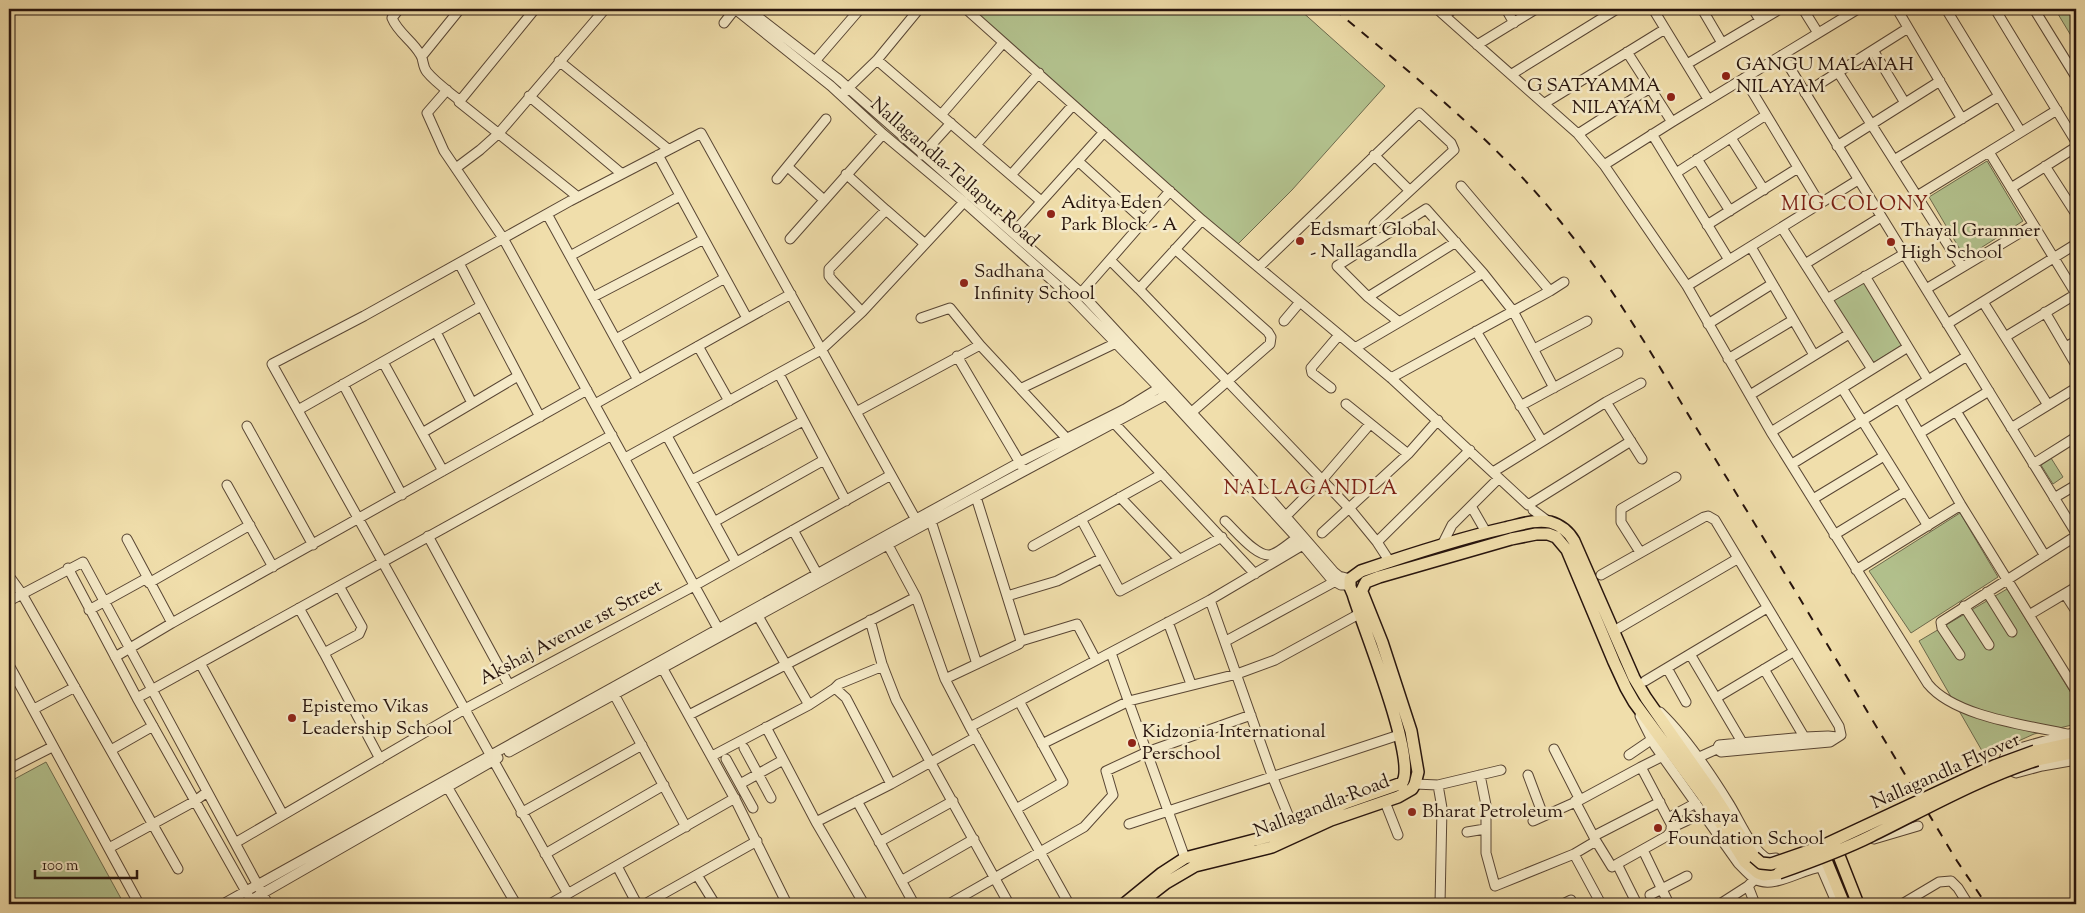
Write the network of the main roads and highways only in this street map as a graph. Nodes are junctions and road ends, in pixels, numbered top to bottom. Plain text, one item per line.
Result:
1 (1354, 588) junction
2 (1594, 600) junction
3 (2074, 738) edge
4 (2076, 752) edge
5 (1835, 847) junction
6 (1822, 852) junction
7 (1124, 904) edge
8 (1139, 904) edge
9 (1844, 904) edge
10 (1858, 904) edge

1 - 2 main road
1 - 2 main road
1 - 7 main road, Nallagandla Road
1 - 8 main road, Nallagandla Road
2 - 6 main road, Nallagandla Flyover, bridge
3 - 5 main road, Nallagandla Flyover, bridge
4 - 5 main road, Nallagandla Flyover, bridge
5 - 6 main road, Nallagandla Flyover, bridge
5 - 10 main road
6 - 9 main road

